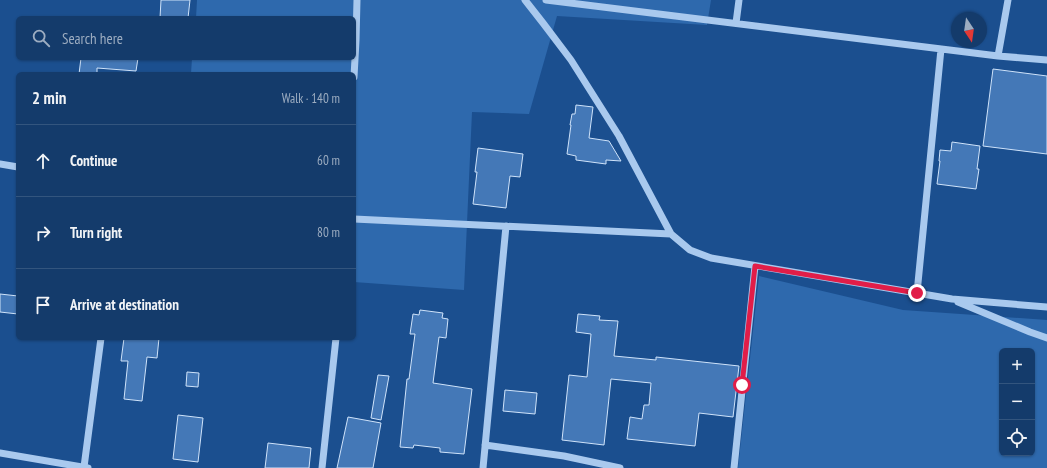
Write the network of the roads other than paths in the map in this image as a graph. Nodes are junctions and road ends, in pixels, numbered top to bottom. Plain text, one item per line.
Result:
1 (357, 0) edge
2 (525, 0) edge
3 (546, 0) edge
4 (739, 0) edge
5 (1008, 0) edge
6 (736, 24) junction
7 (356, 40) edge
8 (941, 49) junction
9 (998, 56) junction
10 (355, 60) edge
11 (1047, 60) edge
12 (354, 72) edge
13 (0, 164) edge
14 (16, 167) edge
15 (356, 218) edge
16 (506, 226) junction
17 (671, 234) junction
18 (755, 266) junction
19 (917, 293) junction
20 (952, 299) junction
21 (1047, 307) edge
22 (1047, 338) edge
23 (101, 340) edge
24 (336, 340) edge
25 (486, 445) junction
26 (0, 453) edge
27 (86, 468) edge
28 (322, 468) edge
29 (483, 468) edge
30 (620, 468) edge
31 (734, 468) edge

1 - 7 street
2 - 17 street
3 - 6 street
4 - 6 street
5 - 9 street
6 - 8 street
8 - 9 street
8 - 19 street
9 - 11 street
10 - 12 street
13 - 14 street
15 - 16 street
16 - 17 street
16 - 25 street
17 - 18 street
18 - 19 street
18 - 31 street
19 - 20 street
20 - 21 street
20 - 22 street
23 - 27 street
24 - 28 street
25 - 29 street
25 - 30 street
26 - 27 street

